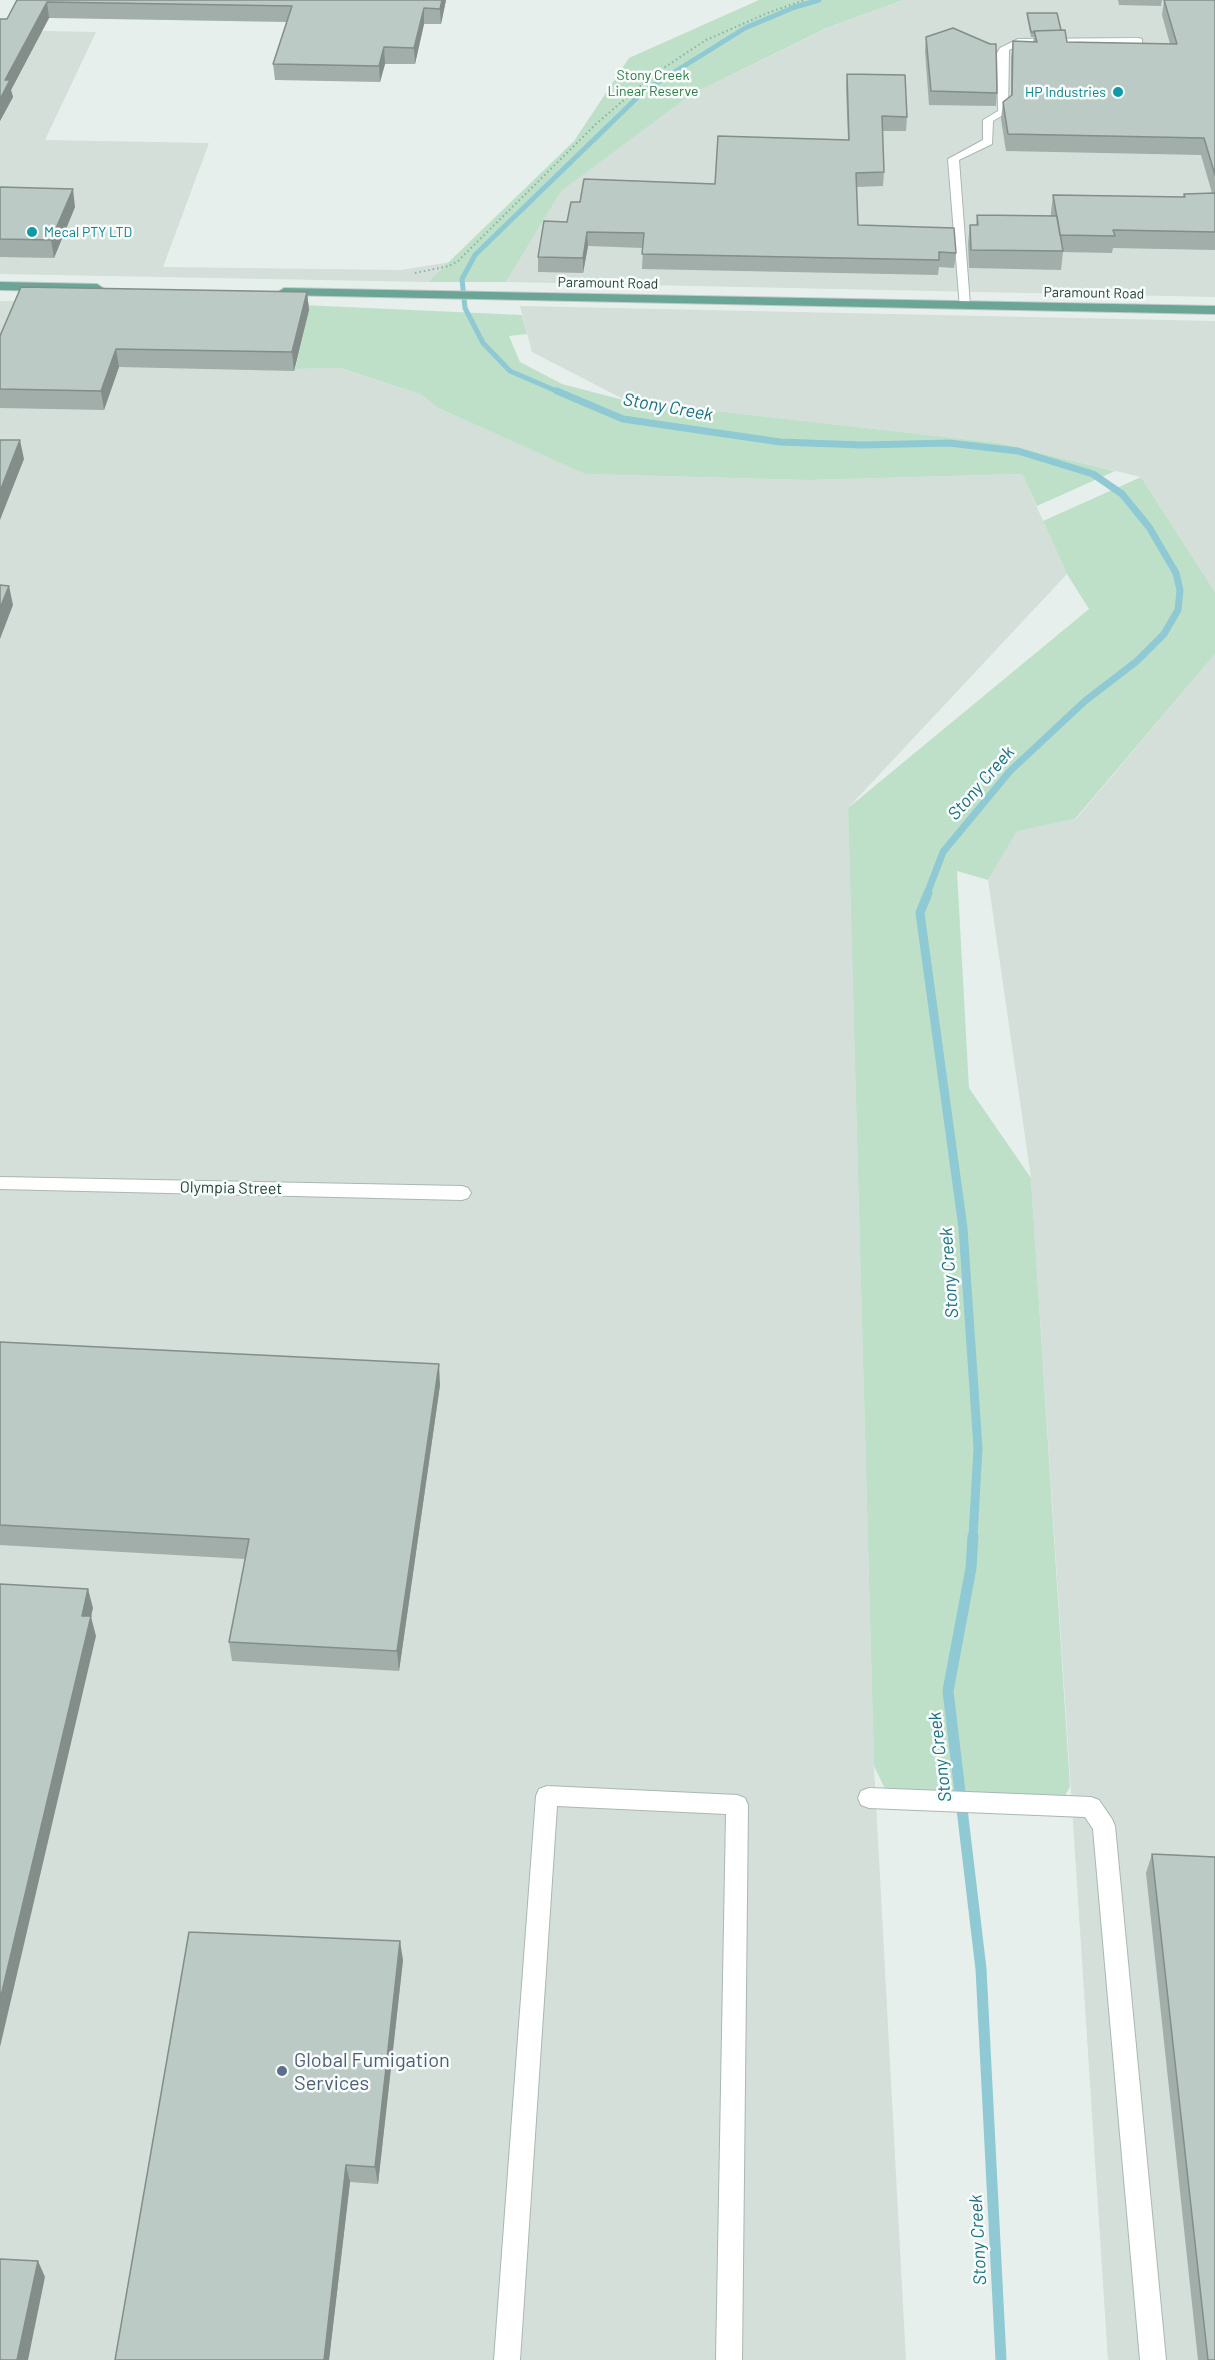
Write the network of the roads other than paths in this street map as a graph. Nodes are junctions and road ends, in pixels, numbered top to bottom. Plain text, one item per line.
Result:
1 (1138, 41) edge
2 (0, 286) edge
3 (106, 288) edge
4 (272, 292) edge
5 (964, 305) junction
6 (1215, 310) edge
7 (0, 1183) edge
8 (462, 1193) dead end
9 (869, 1798) dead end
10 (507, 2360) edge
11 (729, 2360) edge
12 (1153, 2360) edge

1 - 5 street
2 - 3 main road
4 - 5 main road, Paramount Road
5 - 6 main road, Paramount Road
7 - 8 street, Olympia Street
9 - 12 street
10 - 11 street

